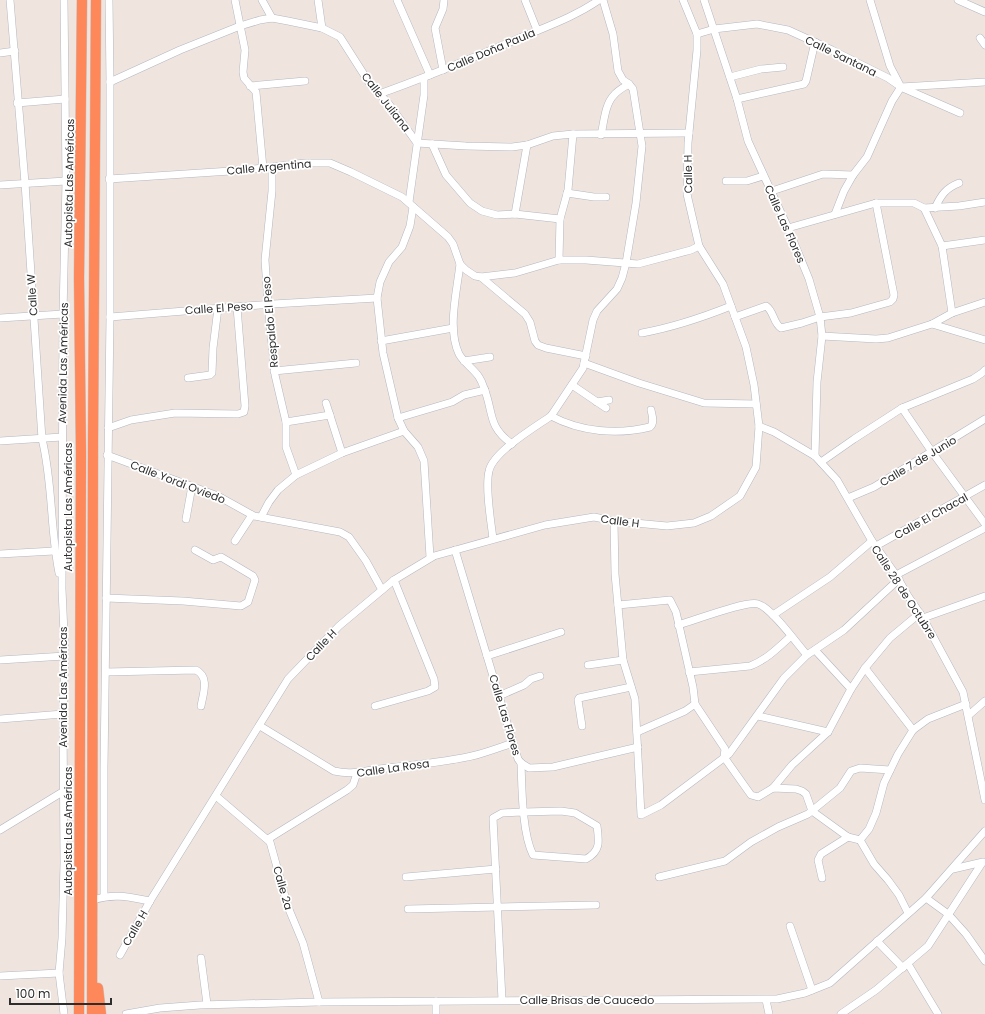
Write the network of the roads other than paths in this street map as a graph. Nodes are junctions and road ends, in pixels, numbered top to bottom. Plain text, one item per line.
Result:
1 (10, 0) edge
2 (64, 0) edge
3 (82, 0) edge
4 (96, 0) edge
5 (100, 0) edge
6 (109, 0) edge
7 (235, 0) edge
8 (262, 0) edge
9 (318, 0) edge
10 (397, 0) edge
11 (444, 0) edge
12 (525, 0) edge
13 (599, 0) edge
14 (602, 0) edge
15 (683, 0) edge
16 (704, 0) edge
17 (870, 0) edge
18 (958, 0) edge
19 (985, 12) edge
20 (272, 18) junction
21 (240, 26) junction
22 (322, 28) junction
23 (714, 29) junction
24 (537, 30) junction
25 (96, 32) junction
26 (697, 34) junction
27 (980, 38) dead end
28 (815, 42) junction
29 (985, 45) edge
30 (15, 51) junction
31 (0, 53) edge
32 (783, 67) dead end
33 (442, 70) junction
34 (427, 77) junction
35 (730, 77) junction
36 (305, 81) dead end
37 (110, 82) junction
38 (985, 82) edge
39 (629, 84) junction
40 (250, 86) junction
41 (900, 87) junction
42 (379, 94) junction
43 (65, 99) junction
44 (737, 100) junction
45 (17, 103) junction
46 (960, 113) dead end
47 (688, 133) junction
48 (573, 134) junction
49 (601, 134) junction
50 (640, 134) junction
51 (417, 143) junction
52 (432, 144) junction
53 (527, 145) junction
54 (272, 167) junction
55 (263, 168) junction
56 (853, 175) junction
57 (763, 176) junction
58 (109, 179) junction
59 (66, 181) junction
60 (726, 181) dead end
61 (25, 183) junction
62 (959, 184) dead end
63 (0, 185) edge
64 (772, 191) junction
65 (567, 193) junction
66 (606, 197) dead end
67 (985, 202) edge
68 (876, 203) junction
69 (411, 204) junction
70 (924, 208) junction
71 (935, 208) junction
72 (515, 214) junction
73 (835, 214) junction
74 (560, 219) junction
75 (788, 228) junction
76 (985, 240) edge
77 (699, 246) junction
78 (942, 246) junction
79 (559, 260) junction
80 (626, 263) junction
81 (460, 264) junction
82 (481, 277) junction
83 (377, 298) junction
84 (985, 302) edge
85 (268, 304) junction
86 (730, 306) junction
87 (237, 307) junction
88 (218, 308) junction
89 (952, 313) junction
90 (63, 314) junction
91 (33, 316) junction
92 (110, 317) junction
93 (735, 317) junction
94 (820, 317) junction
95 (0, 318) edge
96 (932, 324) junction
97 (453, 328) junction
98 (642, 333) dead end
99 (822, 336) junction
100 (985, 340) edge
101 (381, 341) junction
102 (490, 357) dead end
103 (585, 360) junction
104 (464, 361) junction
105 (356, 363) dead end
106 (274, 371) junction
107 (984, 373) edge
108 (188, 378) dead end
109 (572, 385) junction
110 (485, 390) junction
111 (609, 400) dead end
112 (598, 402) junction
113 (326, 403) dead end
114 (756, 404) junction
115 (606, 408) dead end
116 (902, 408) junction
117 (651, 410) dead end
118 (330, 415) junction
119 (551, 416) junction
120 (398, 418) junction
121 (985, 419) edge
122 (286, 422) junction
123 (759, 426) junction
124 (108, 428) junction
125 (404, 431) junction
126 (62, 437) junction
127 (42, 438) junction
128 (0, 441) edge
129 (512, 444) junction
130 (932, 452) junction
131 (342, 453) junction
132 (107, 456) junction
133 (815, 456) junction
134 (821, 462) junction
135 (296, 475) junction
136 (985, 485) edge
137 (192, 486) junction
138 (965, 497) junction
139 (848, 498) junction
140 (252, 515) junction
141 (261, 517) junction
142 (186, 519) dead end
143 (614, 521) junction
144 (985, 524) edge
145 (985, 528) edge
146 (493, 539) junction
147 (235, 541) dead end
148 (874, 544) junction
149 (195, 550) dead end
150 (455, 550) junction
151 (54, 551) junction
152 (0, 554) edge
153 (430, 557) junction
154 (898, 577) junction
155 (394, 580) junction
156 (62, 589) junction
157 (382, 590) junction
158 (985, 596) edge
159 (106, 598) junction
160 (618, 605) junction
161 (773, 615) junction
162 (922, 615) junction
163 (678, 625) junction
164 (561, 632) dead end
165 (791, 636) junction
166 (815, 650) junction
167 (807, 655) junction
168 (65, 656) junction
169 (487, 656) junction
170 (0, 660) edge
171 (623, 660) junction
172 (588, 664) dead end
173 (865, 668) junction
174 (106, 672) junction
175 (689, 672) junction
176 (540, 676) dead end
177 (631, 687) junction
178 (851, 689) junction
179 (499, 696) junction
180 (985, 701) edge
181 (695, 704) junction
182 (966, 704) junction
183 (201, 706) dead end
184 (375, 706) dead end
185 (63, 714) junction
186 (969, 715) junction
187 (758, 716) junction
188 (0, 719) edge
189 (260, 726) junction
190 (582, 726) dead end
191 (913, 730) junction
192 (637, 732) junction
193 (828, 732) junction
194 (514, 743) junction
195 (638, 747) junction
196 (724, 757) junction
197 (521, 763) junction
198 (890, 770) junction
199 (357, 773) junction
200 (773, 788) junction
201 (64, 791) junction
202 (216, 796) junction
203 (985, 800) edge
204 (812, 811) junction
205 (524, 812) junction
206 (0, 830) edge
207 (985, 831) edge
208 (848, 837) junction
209 (268, 839) junction
210 (860, 840) junction
211 (984, 862) edge
212 (496, 869) junction
213 (953, 869) junction
214 (406, 877) dead end
215 (659, 877) dead end
216 (822, 878) dead end
217 (104, 896) junction
218 (926, 898) junction
219 (93, 900) junction
220 (150, 901) junction
221 (596, 904) dead end
222 (498, 907) junction
223 (408, 909) dead end
224 (908, 913) junction
225 (948, 914) junction
226 (790, 926) dead end
227 (877, 941) junction
228 (93, 944) junction
229 (120, 955) dead end
230 (201, 958) dead end
231 (985, 960) edge
232 (906, 966) junction
233 (59, 973) junction
234 (0, 976) edge
235 (812, 990) junction
236 (502, 1000) junction
237 (766, 1000) junction
238 (436, 1001) junction
239 (319, 1002) junction
240 (207, 1004) junction
241 (150, 1012) edge
242 (64, 1014) edge
243 (79, 1014) edge
244 (92, 1014) edge
245 (101, 1014) edge
246 (126, 1014) edge
247 (436, 1014) edge
248 (768, 1014) edge
249 (841, 1014) edge
250 (938, 1014) edge

1 - 30 street, Calle W
2 - 43 street, Avenida Las Américas
3 - 243 highway, Autopista Las Américas
4 - 25 highway
5 - 25 highway
6 - 37 street
7 - 21 street
8 - 20 street
9 - 22 street
10 - 34 street
11 - 33 street
12 - 24 street
13 - 24 street, Calle Doña Paula
14 - 39 street
15 - 26 street, Calle H
16 - 23 street, Calle Las Flores
17 - 41 street
18 - 19 street
20 - 21 street, Calle Juliana
20 - 22 street, Calle Juliana
21 - 37 street, Calle Juliana
21 - 40 street
22 - 42 street, Calle Juliana
23 - 26 street, Calle Santana
23 - 28 street, Calle Santana
23 - 35 street, Calle Las Flores
24 - 33 street, Calle Doña Paula
25 - 219 highway
26 - 47 street, Calle H
27 - 29 street
28 - 41 street, Calle Santana
28 - 44 street
30 - 31 street
30 - 45 street, Calle W
32 - 35 street
33 - 34 street, Calle Doña Paula
34 - 42 street, Calle Doña Paula
34 - 51 street
35 - 44 street, Calle Las Flores
36 - 40 street
37 - 58 street
38 - 41 street
39 - 49 street
39 - 50 street
40 - 55 street
41 - 46 street, Calle Santana
41 - 56 street
42 - 51 street, Calle Juliana
43 - 45 street
43 - 59 street, Avenida Las Américas
44 - 57 street, Calle Las Flores
45 - 61 street, Calle W
47 - 50 street, Calle Juliana
47 - 77 street, Calle H
48 - 49 street, Calle Juliana
48 - 53 street, Calle Juliana
48 - 65 street
49 - 50 street, Calle Juliana
50 - 80 street
51 - 52 street, Calle Juliana
51 - 69 street
52 - 53 street, Calle Juliana
52 - 72 street
53 - 72 street
54 - 55 street, Calle Argentina
54 - 69 street, Calle Argentina
54 - 85 street, Respaldo El Peso
55 - 58 street, Calle Argentina
56 - 64 street
56 - 73 street
57 - 60 street
57 - 64 street, Calle Las Flores
58 - 92 street
59 - 61 street
59 - 90 street, Avenida Las Américas
61 - 63 street
61 - 91 street, Calle W
62 - 71 street
64 - 75 street, Calle Las Flores
65 - 66 street
65 - 74 street
67 - 71 street
68 - 70 street
68 - 73 street
68 - 94 street
69 - 81 street, Calle Argentina
69 - 83 street
70 - 71 street
70 - 78 street
72 - 74 street
73 - 75 street
74 - 79 street
75 - 94 street, Calle Las Flores
76 - 78 street
77 - 80 street
77 - 86 street, Calle H
78 - 89 street
79 - 80 street
79 - 82 street
80 - 103 street
81 - 82 street
81 - 97 street
82 - 103 street
83 - 85 street, Calle El Peso
83 - 101 street
84 - 89 street
85 - 87 street, Calle El Peso
85 - 106 street, Respaldo El Peso
86 - 93 street, Calle H
86 - 98 street
87 - 88 street, Calle El Peso
87 - 124 street
88 - 92 street, Calle El Peso
88 - 108 street
89 - 96 street
90 - 91 street
90 - 126 street, Avenida Las Américas
91 - 95 street
91 - 127 street, Calle W
92 - 124 street
93 - 94 street
93 - 114 street, Calle H
94 - 99 street, Calle Las Flores
96 - 99 street
96 - 100 street
97 - 101 street
97 - 104 street
99 - 133 street, Calle Las Flores
101 - 120 street
102 - 104 street
103 - 109 street
103 - 114 street
104 - 110 street
105 - 106 street
106 - 122 street, Respaldo El Peso
107 - 116 street
109 - 112 street
109 - 119 street
110 - 120 street
110 - 129 street
111 - 112 street
112 - 115 street
113 - 118 street
114 - 123 street, Calle H
116 - 130 street
116 - 134 street
117 - 119 street
118 - 122 street
118 - 131 street
119 - 129 street
120 - 125 street
121 - 130 street, Calle 7 de Junio
122 - 135 street, Respaldo El Peso
123 - 133 street, Calle 28 de Octubre
123 - 143 street, Calle H
124 - 132 street
125 - 131 street
125 - 153 street
126 - 127 street
126 - 156 street, Avenida Las Américas
127 - 128 street
127 - 151 street, Calle W
129 - 146 street
130 - 138 street
130 - 139 street, Calle 7 de Junio
131 - 135 street
132 - 137 street, Calle Yordi Oviedo
132 - 159 street
133 - 134 street, Calle 28 de Octubre
134 - 139 street, Calle 28 de Octubre
135 - 141 street
136 - 138 street, Calle El Chacal
137 - 140 street, Calle Yordi Oviedo
137 - 142 street
138 - 144 street
138 - 148 street, Calle El Chacal
139 - 148 street, Calle 28 de Octubre
140 - 141 street, Calle Yordi Oviedo
140 - 147 street
141 - 157 street, Calle Yordi Oviedo
143 - 146 street, Calle H
143 - 160 street
145 - 154 street
146 - 150 street, Calle H
148 - 154 street, Calle 28 de Octubre
148 - 161 street, Calle El Chacal
149 - 159 street
150 - 153 street, Calle H
150 - 169 street, Calle Las Flores
151 - 152 street
151 - 156 street, Calle W
153 - 155 street, Calle H
154 - 162 street, Calle 28 de Octubre
154 - 166 street
155 - 157 street, Calle H
155 - 184 street
156 - 168 street, Avenida Las Américas
157 - 189 street, Calle H
158 - 162 street
159 - 174 street
160 - 163 street
160 - 171 street
161 - 163 street
161 - 165 street
162 - 173 street
162 - 182 street, Calle 28 de Octubre
163 - 175 street
164 - 169 street
165 - 167 street
165 - 175 street
166 - 167 street
166 - 178 street
167 - 187 street
168 - 170 street
168 - 185 street, Avenida Las Américas
169 - 179 street, Calle Las Flores
171 - 172 street
171 - 177 street
173 - 178 street
173 - 191 street
174 - 183 street
174 - 217 street
175 - 181 street
176 - 179 street
177 - 190 street
177 - 192 street
178 - 193 street
179 - 194 street, Calle Las Flores
180 - 186 street
181 - 192 street
181 - 196 street
182 - 186 street, Calle 28 de Octubre
182 - 191 street
185 - 188 street
185 - 201 street, Avenida Las Américas
186 - 203 street, Calle 28 de Octubre
187 - 193 street
187 - 196 street
189 - 199 street, Calle La Rosa
189 - 202 street, Calle H
191 - 198 street
192 - 195 street
193 - 200 street
194 - 197 street, Calle Las Flores
194 - 199 street, Calle La Rosa
195 - 196 street
195 - 197 street, Calle Las Flores
196 - 200 street
197 - 205 street
198 - 204 street
198 - 210 street
199 - 209 street
200 - 204 street
201 - 206 street
201 - 233 street, Avenida Las Américas
202 - 209 street
202 - 220 street, Calle H
204 - 208 street
204 - 215 street
205 - 205 street
205 - 212 street
207 - 213 street, Calle Brisas de Caucedo
208 - 210 street
208 - 216 street
209 - 239 street, Calle 2a
210 - 224 street
211 - 213 street
211 - 225 street
212 - 214 street
212 - 222 street
213 - 218 street, Calle Brisas de Caucedo
217 - 219 street, Calle H
217 - 220 street, Calle H
218 - 224 street, Calle Brisas de Caucedo
218 - 225 street
219 - 228 highway
220 - 229 street, Calle H
221 - 222 street
222 - 223 street
222 - 236 street
224 - 227 street, Calle Brisas de Caucedo
225 - 231 street
225 - 232 street
226 - 235 street
227 - 232 street
227 - 235 street, Calle Brisas de Caucedo
228 - 244 highway
228 - 245 highway
230 - 240 street
232 - 249 street
232 - 250 street
233 - 234 street
233 - 242 street, Avenida Las Américas
235 - 237 street, Calle Brisas de Caucedo
236 - 237 street, Calle Brisas de Caucedo
236 - 238 street, Calle Brisas de Caucedo
237 - 248 street
238 - 239 street, Calle Brisas de Caucedo
238 - 247 street
239 - 240 street, Calle Brisas de Caucedo
240 - 241 street, Calle Brisas de Caucedo
241 - 246 street, Calle Brisas de Caucedo

